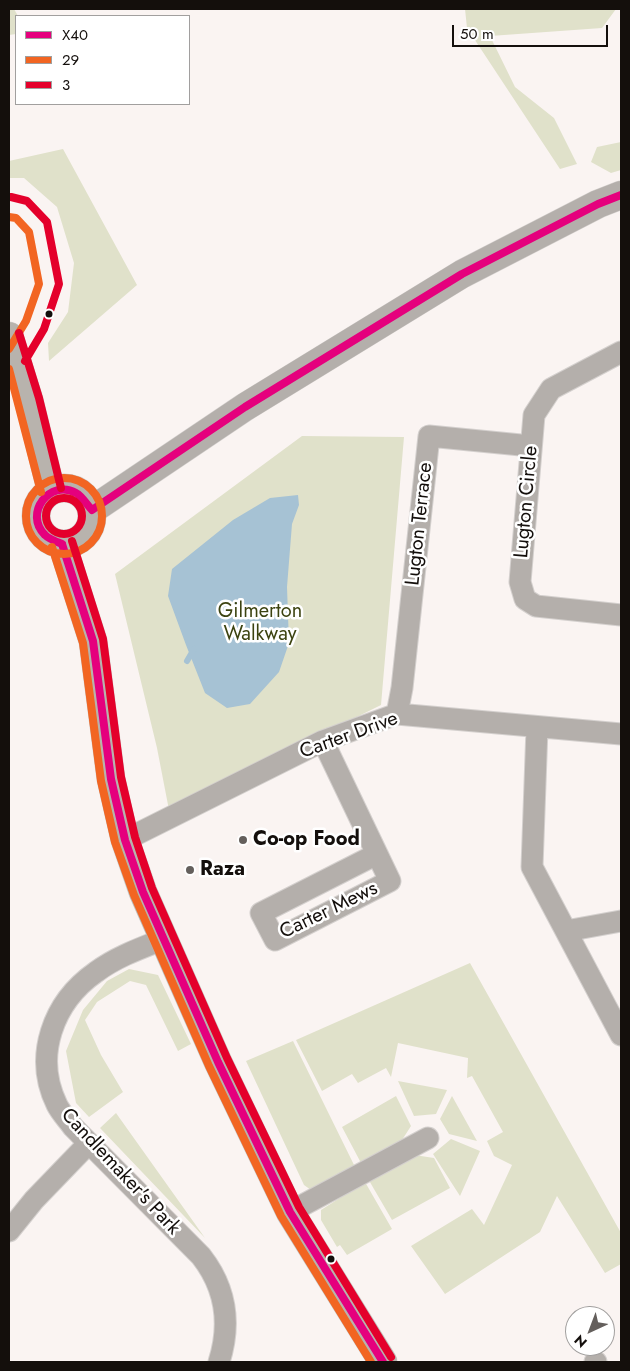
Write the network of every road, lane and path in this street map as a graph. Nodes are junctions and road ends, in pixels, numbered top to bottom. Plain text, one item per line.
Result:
1 (621, 195) edge
2 (9, 336) edge
3 (621, 352) edge
4 (531, 446) junction
5 (51, 490) junction
6 (92, 510) junction
7 (62, 544) junction
8 (621, 615) edge
9 (397, 714) junction
10 (536, 728) junction
11 (621, 734) edge
12 (323, 741) junction
13 (125, 840) junction
14 (376, 854) junction
15 (621, 921) edge
16 (566, 931) junction
17 (164, 938) junction
18 (621, 1035) edge
19 (428, 1138) dead end
20 (88, 1144) junction
21 (290, 1212) junction
22 (9, 1231) edge
23 (219, 1362) edge
24 (383, 1362) edge

1 - 6 street
2 - 5 main road
3 - 4 street, Lugton Circle
4 - 8 street, Lugton Circle
4 - 9 street, Lugton Terrace
5 - 6 main road
5 - 7 main road
6 - 7 main road
7 - 13 main road
9 - 10 street, Carter Drive
9 - 12 street, Carter Drive
10 - 11 street, Carter Drive
10 - 16 street
12 - 13 street, Carter Drive
12 - 14 street, Carter Mews
13 - 17 main road
14 - 14 street, Carter Mews
15 - 16 street
16 - 18 street
17 - 20 street, Candlemaker's Park
17 - 21 main road
19 - 21 street
20 - 22 street
20 - 23 street, Candlemaker's Park
21 - 24 main road

